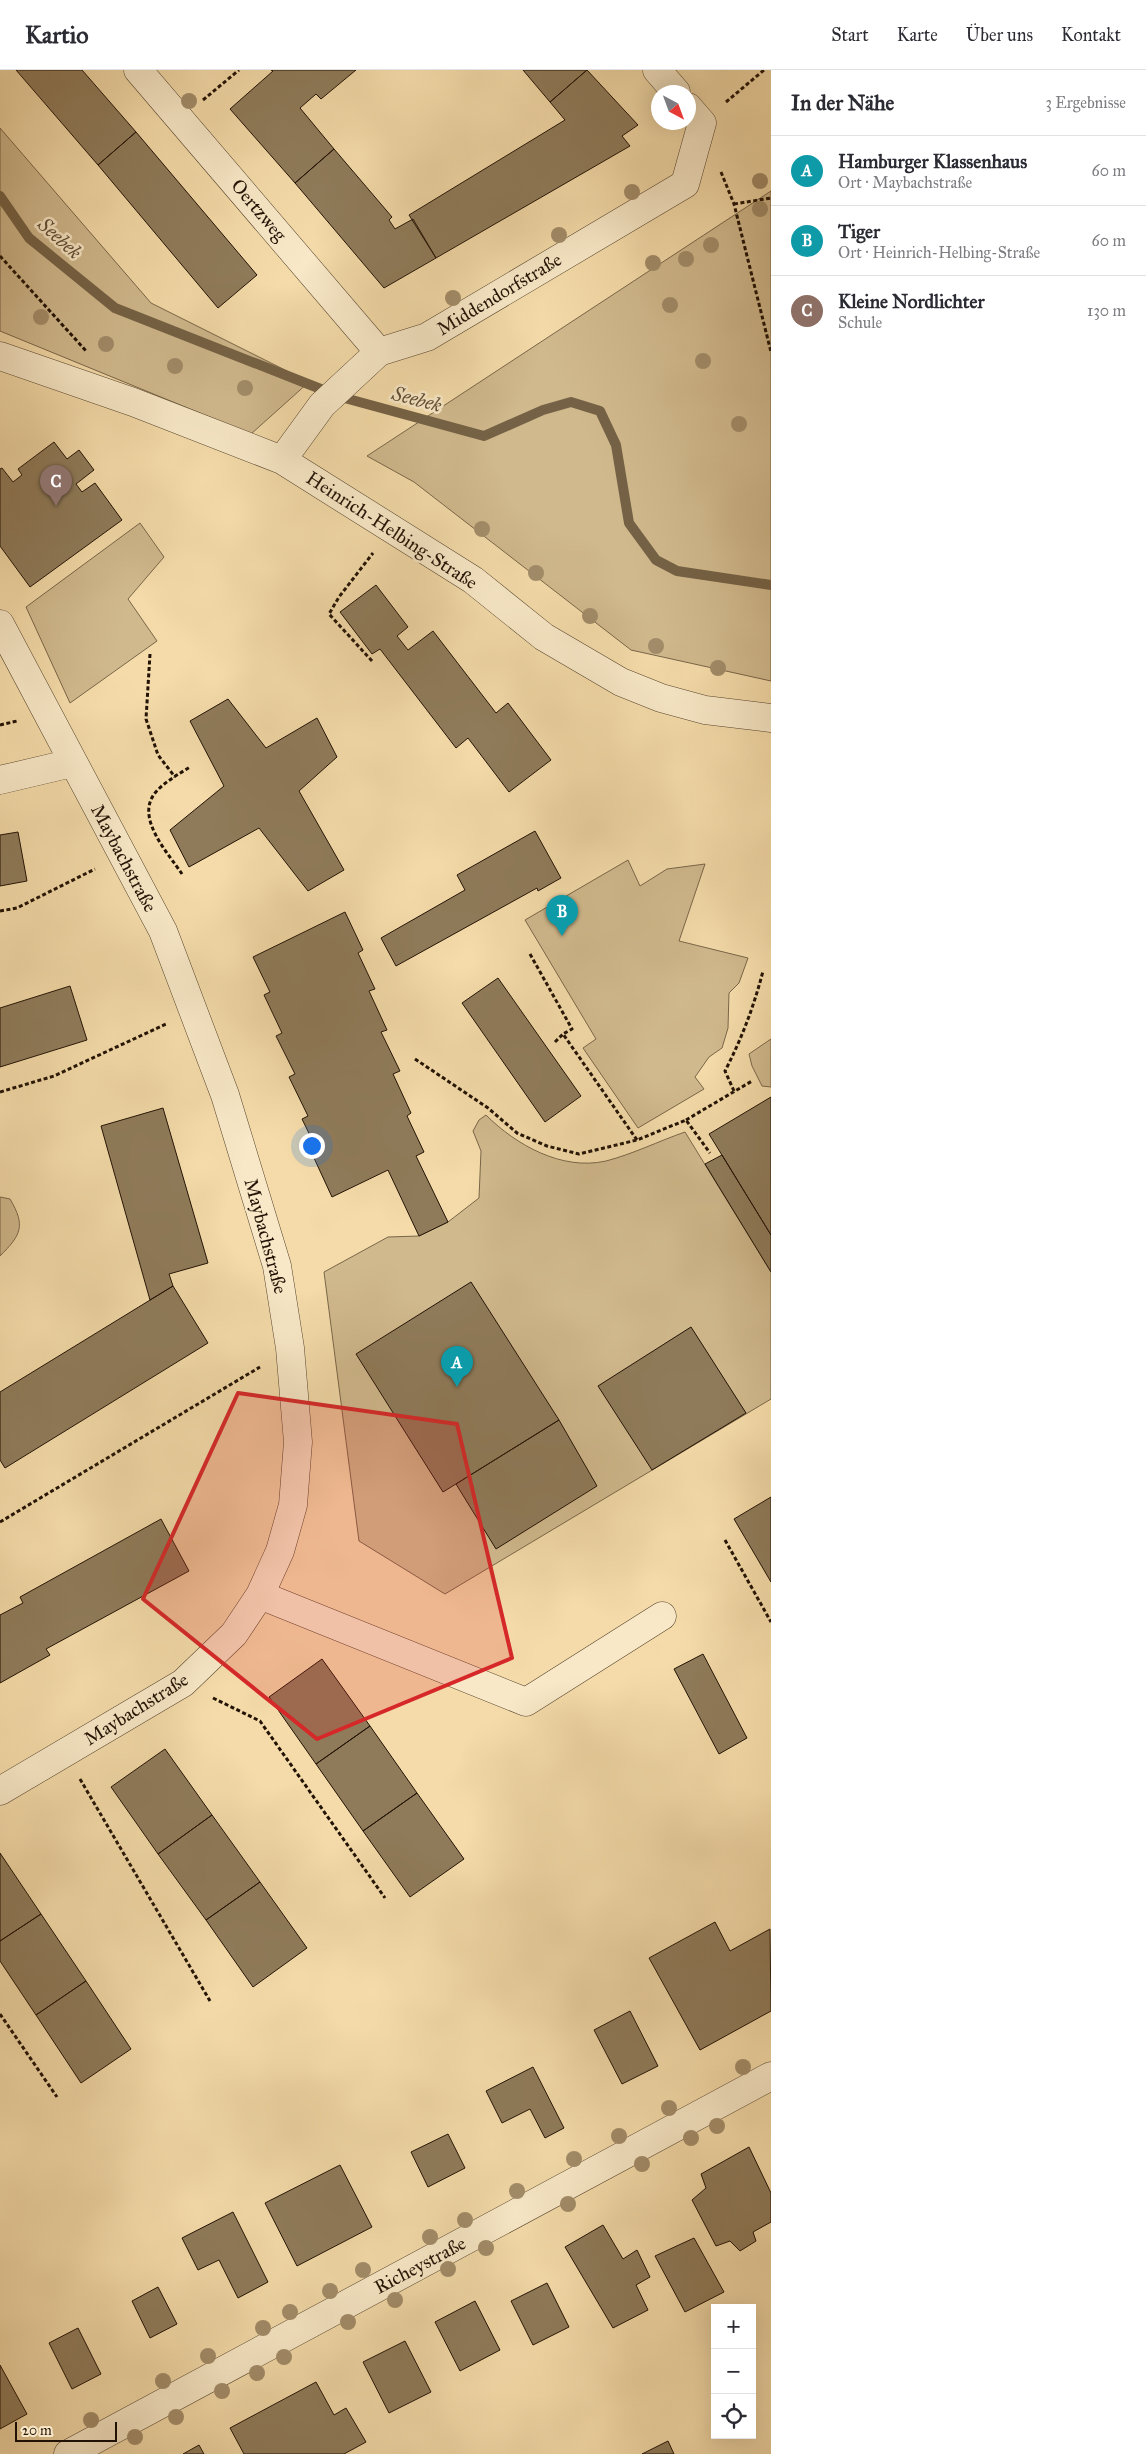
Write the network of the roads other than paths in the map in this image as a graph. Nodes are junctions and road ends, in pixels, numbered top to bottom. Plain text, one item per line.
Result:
1 (138, 70) edge
2 (657, 70) edge
3 (670, 85) edge
4 (693, 130) edge
5 (379, 352) junction
6 (0, 356) edge
7 (282, 460) junction
8 (0, 624) edge
9 (771, 718) edge
10 (72, 763) junction
11 (0, 780) edge
12 (260, 1595) junction
13 (662, 1616) dead end
14 (0, 1791) edge
15 (771, 2076) edge
16 (68, 2454) edge

1 - 5 street, Oertzweg
2 - 3 street
4 - 5 street, Middendorfstraße
5 - 7 street, Middendorfstraße
6 - 7 street, Heinrich-Helbing-Straße
7 - 9 street, Heinrich-Helbing-Straße
8 - 10 street, Maybachstraße
10 - 11 street
10 - 12 street, Maybachstraße
12 - 13 street
12 - 14 street, Maybachstraße
15 - 16 street, Richeystraße

